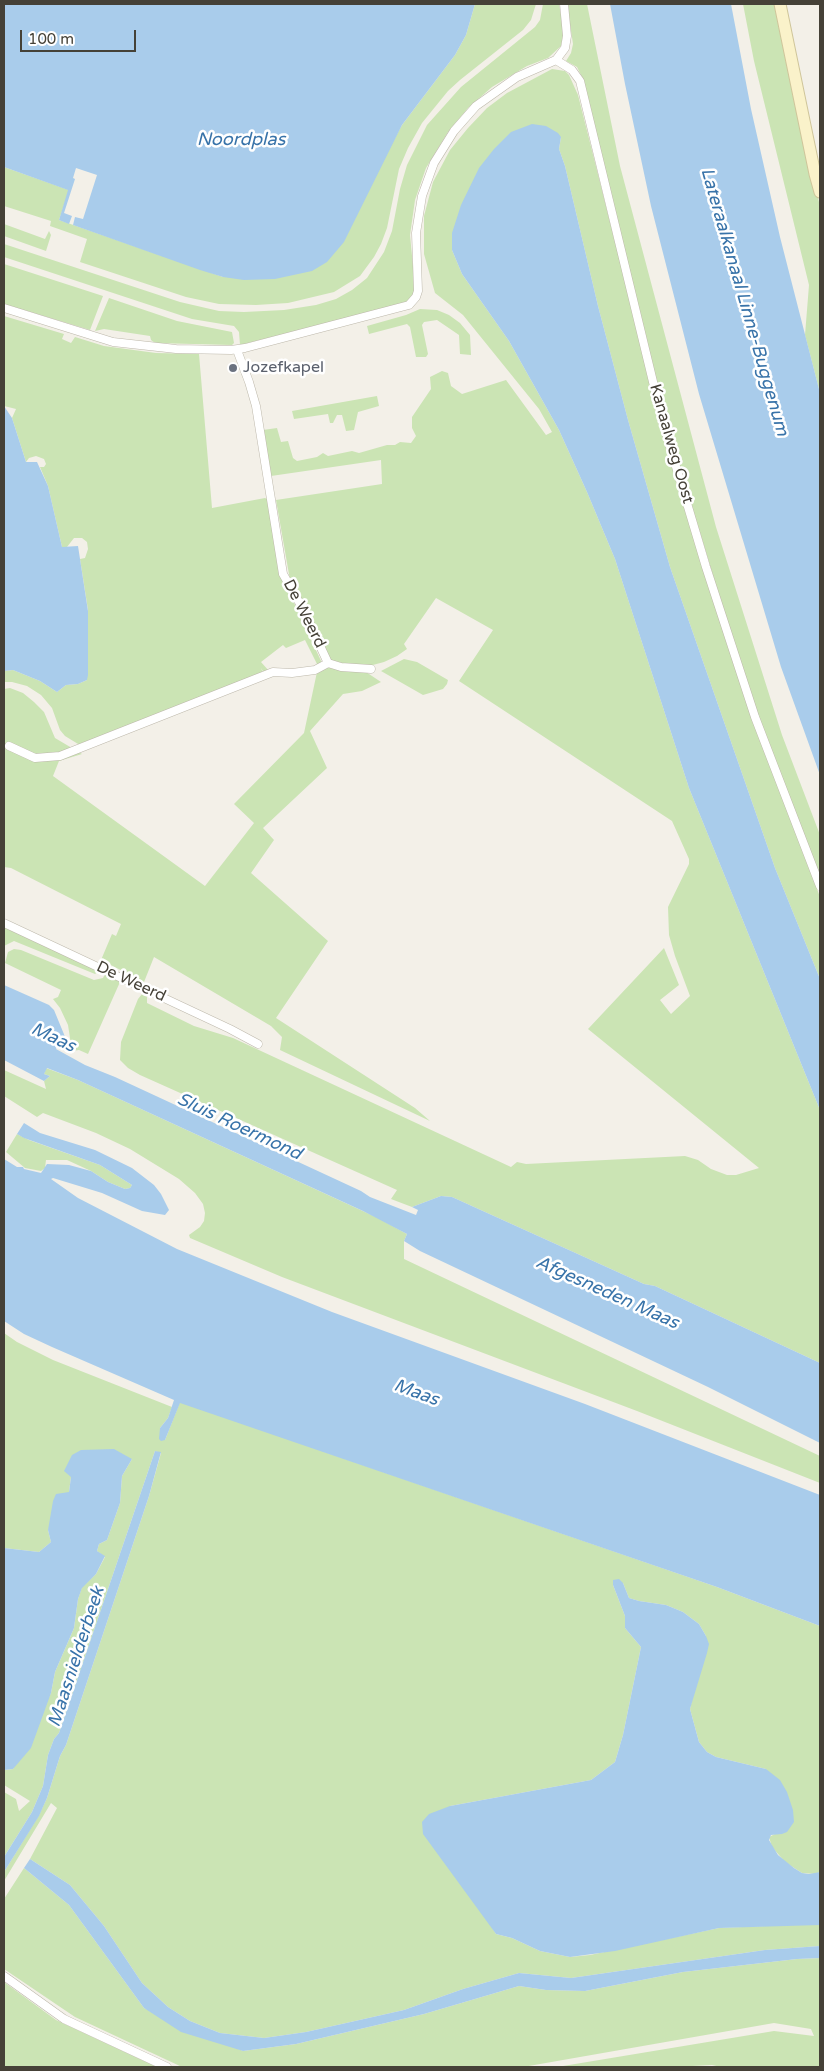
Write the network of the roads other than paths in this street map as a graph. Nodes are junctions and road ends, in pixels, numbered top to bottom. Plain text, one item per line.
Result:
1 (564, 4) edge
2 (780, 4) edge
3 (556, 60) junction
4 (820, 192) edge
5 (4, 308) edge
6 (237, 350) junction
7 (328, 663) junction
8 (371, 669) dead end
9 (9, 746) dead end
10 (820, 886) edge
11 (4, 923) edge
12 (258, 1044) dead end
13 (4, 1976) edge
14 (167, 2067) edge

1 - 3 street
2 - 4 main road
3 - 6 street
3 - 10 street, Kanaalweg Oost
5 - 6 street
6 - 7 street, De Weerd
7 - 8 street
7 - 9 street, De Weerd
11 - 12 street, De Weerd
13 - 14 street

